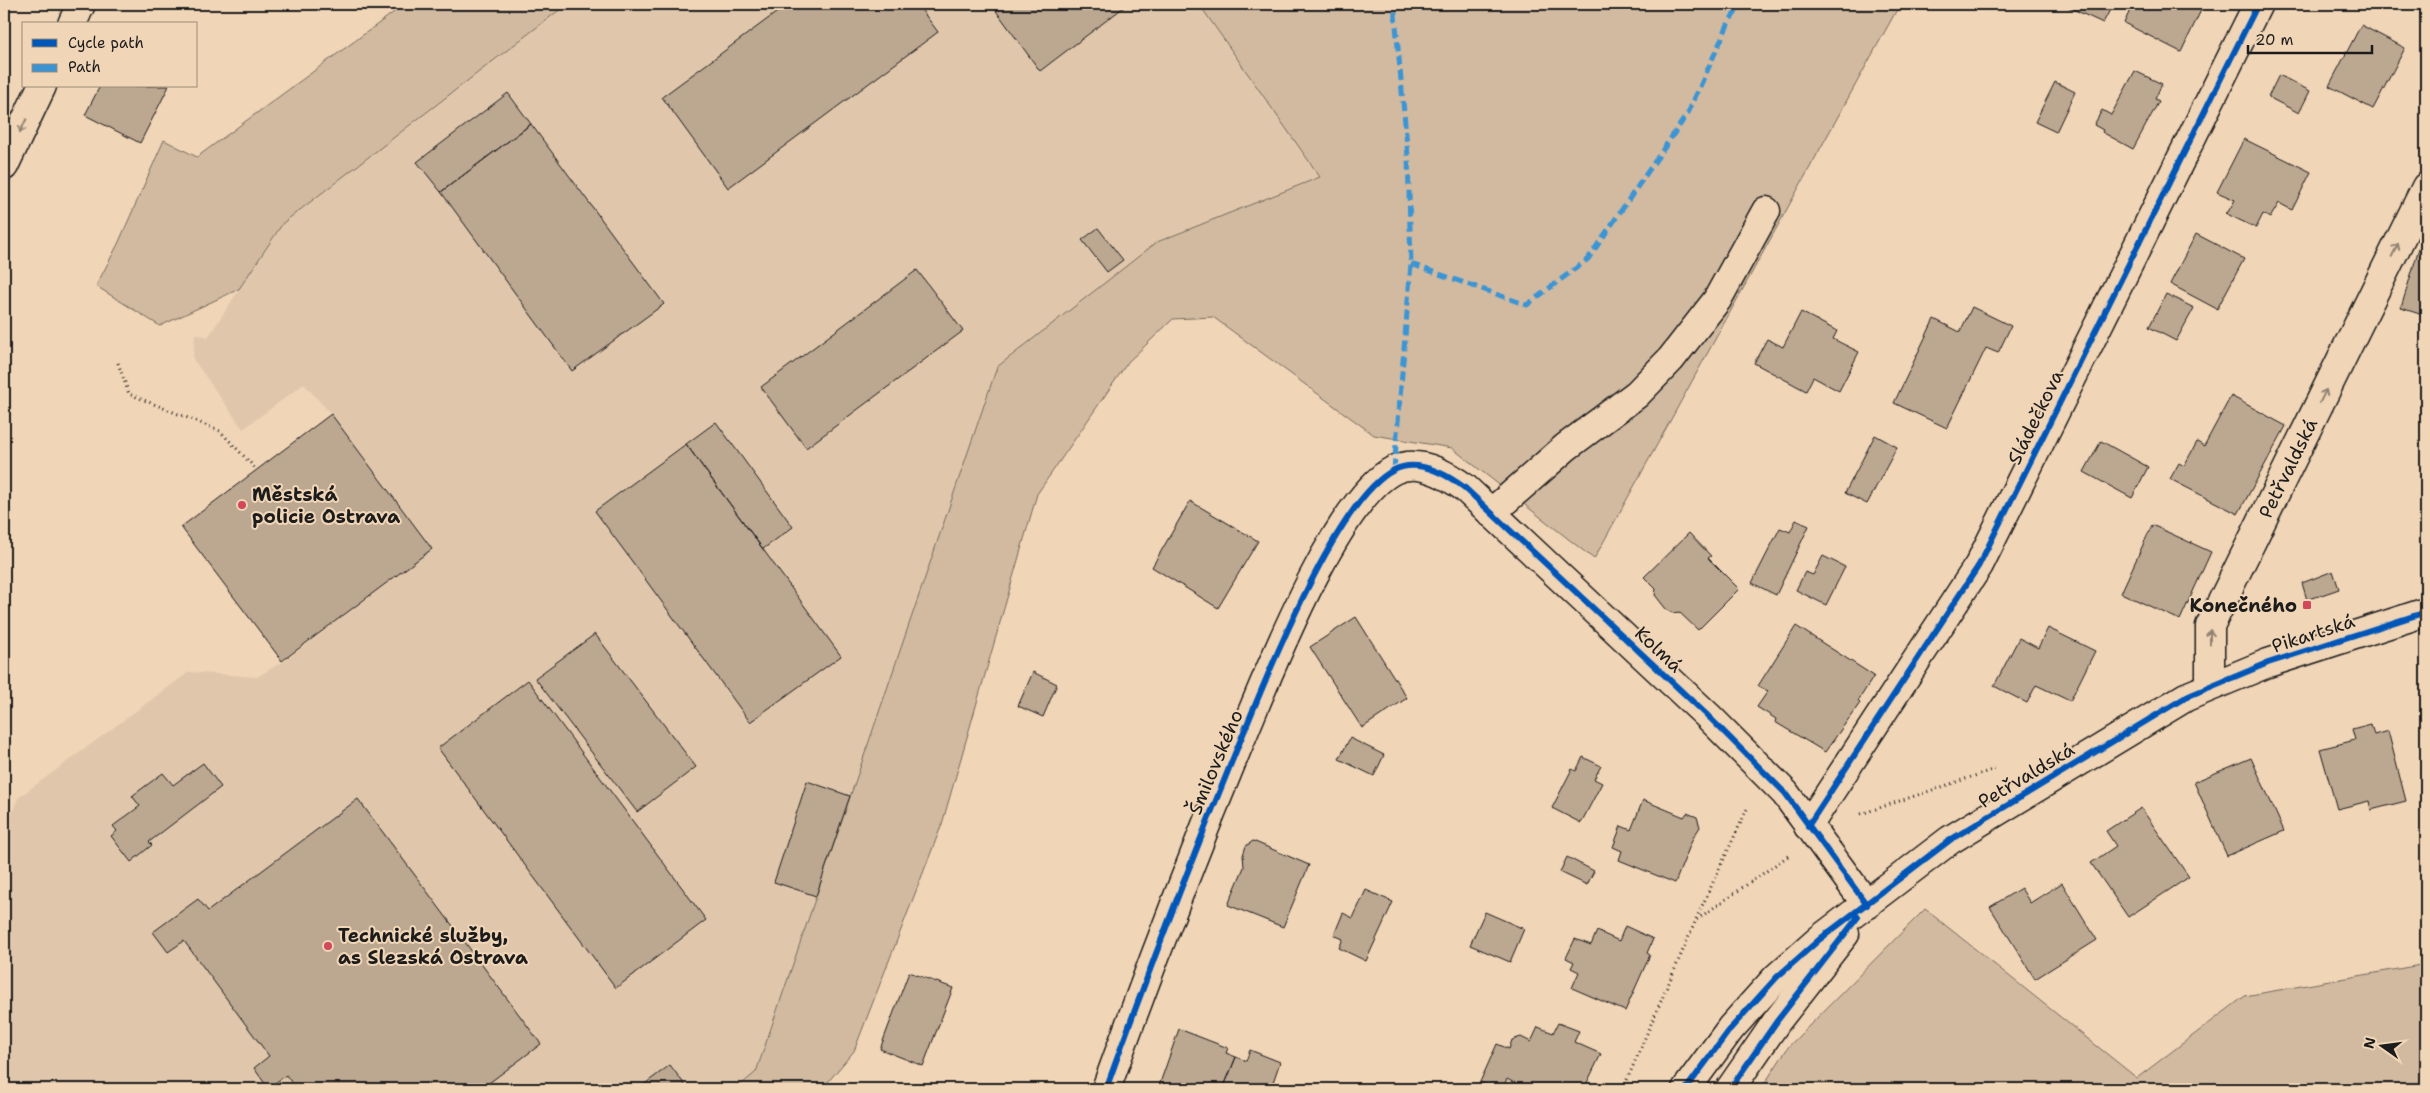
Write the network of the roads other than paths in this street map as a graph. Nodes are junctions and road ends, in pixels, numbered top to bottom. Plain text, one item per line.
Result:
1 (81, 4) edge
2 (2258, 4) edge
3 (73, 22) edge
4 (41, 88) edge
5 (4, 166) edge
6 (2426, 186) edge
7 (1766, 211) dead end
8 (1394, 470) joint
9 (1491, 513) junction
10 (2426, 612) edge
11 (2210, 686) junction
12 (1808, 826) junction
13 (1867, 905) junction
14 (1106, 1089) edge
15 (1686, 1089) edge
16 (1730, 1089) edge

1 - 3 street
2 - 12 street, Sládečkova
4 -> 5 street
11 -> 6 street, Petřvaldská
7 - 9 street
8 - 9 street, Kolmá
8 - 14 street, Šmilovského
9 - 12 street, Kolmá
10 - 11 street, Pikartská
11 - 13 street, Petřvaldská
12 - 13 street, Kolmá
13 - 15 street, Petřvaldská
13 - 16 street, Petřvaldská

